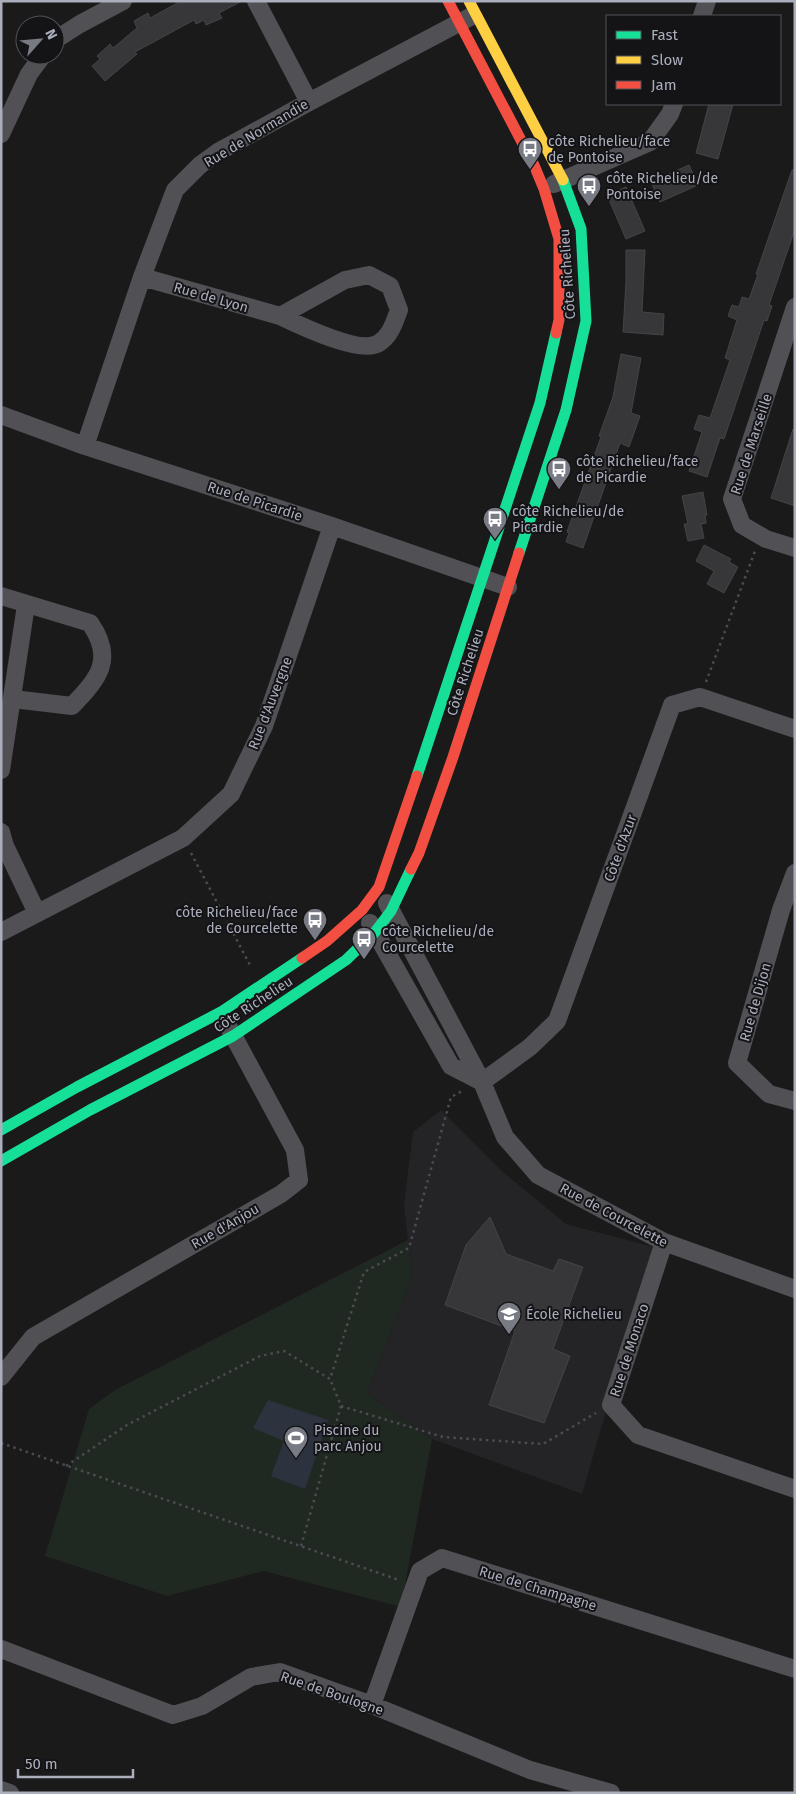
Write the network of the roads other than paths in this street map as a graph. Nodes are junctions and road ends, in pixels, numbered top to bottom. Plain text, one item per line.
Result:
1 (123, 1) edge
2 (256, 1) edge
3 (448, 1) edge
4 (707, 1) edge
5 (472, 7) edge
6 (702, 15) edge
7 (459, 22) junction
8 (65, 34) edge
9 (35, 65) edge
10 (309, 102) junction
11 (674, 105) edge
12 (1, 134) edge
13 (563, 180) junction
14 (544, 189) junction
15 (142, 277) junction
16 (795, 307) edge
17 (280, 316) junction
18 (1, 415) edge
19 (85, 446) junction
20 (332, 526) junction
21 (795, 548) edge
22 (483, 579) junction
23 (508, 587) junction
24 (1, 596) edge
25 (26, 605) junction
26 (13, 699) junction
27 (795, 729) edge
28 (1, 770) edge
29 (1, 832) edge
30 (795, 873) edge
31 (379, 886) junction
32 (362, 910) junction
33 (391, 912) junction
34 (788, 912) edge
35 (36, 913) junction
36 (1, 932) edge
37 (375, 932) junction
38 (221, 1012) junction
39 (233, 1036) junction
40 (482, 1082) junction
41 (795, 1101) edge
42 (1, 1130) edge
43 (1, 1161) edge
44 (664, 1242) junction
45 (795, 1289) edge
46 (1, 1377) edge
47 (795, 1489) edge
48 (1, 1649) edge
49 (795, 1669) edge
50 (372, 1705) junction
51 (1, 1790) edge
52 (10, 1793) edge
53 (611, 1793) edge

1 - 8 street
2 - 10 street
3 - 7 street, Côte Richelieu
4 - 6 street
5 - 7 street, Rue de Normandie
5 - 13 street, Côte Richelieu
7 - 10 street, Rue de Normandie
7 - 14 street, Côte Richelieu
9 - 12 street
10 - 15 street, Rue de Normandie
11 - 13 street
13 - 14 street
13 - 23 street, Côte Richelieu
14 - 22 street, Côte Richelieu
15 - 17 street, Rue de Lyon
15 - 19 street, Rue de Normandie
16 - 21 street, Rue de Marseille
17 - 17 street, Rue de Lyon
18 - 19 street, Rue de Picardie
19 - 20 street, Rue de Picardie
20 - 22 street, Rue de Picardie
20 - 35 street, Rue d'Auvergne
22 - 23 street, Rue de Picardie
22 - 31 street, Côte Richelieu
23 - 33 street, Côte Richelieu
24 - 25 street
25 - 26 street
25 - 26 street
26 - 28 street
27 - 40 street, Côte d'Azur
29 - 35 street
30 - 34 street, Rue de Dijon
31 - 32 street, Côte Richelieu
31 - 33 street, Rue de Courcelette
32 - 37 street
32 - 38 street, Côte Richelieu
33 - 37 street, Côte Richelieu
33 - 40 street, Rue de Courcelette
34 - 41 street, Rue de Dijon
35 - 36 street, Rue d'Auvergne
37 - 39 street, Côte Richelieu
37 - 40 street
38 - 39 street, Rue d'Anjou
38 - 42 street, Côte Richelieu
39 - 43 street, Côte Richelieu
39 - 46 street, Rue d'Anjou
40 - 44 street, Rue de Courcelette
44 - 45 street, Rue de Courcelette
44 - 47 street, Rue de Monaco
48 - 50 street, Rue de Boulogne
49 - 50 street, Rue de Champagne
50 - 53 street, Rue de Boulogne
51 - 52 street

